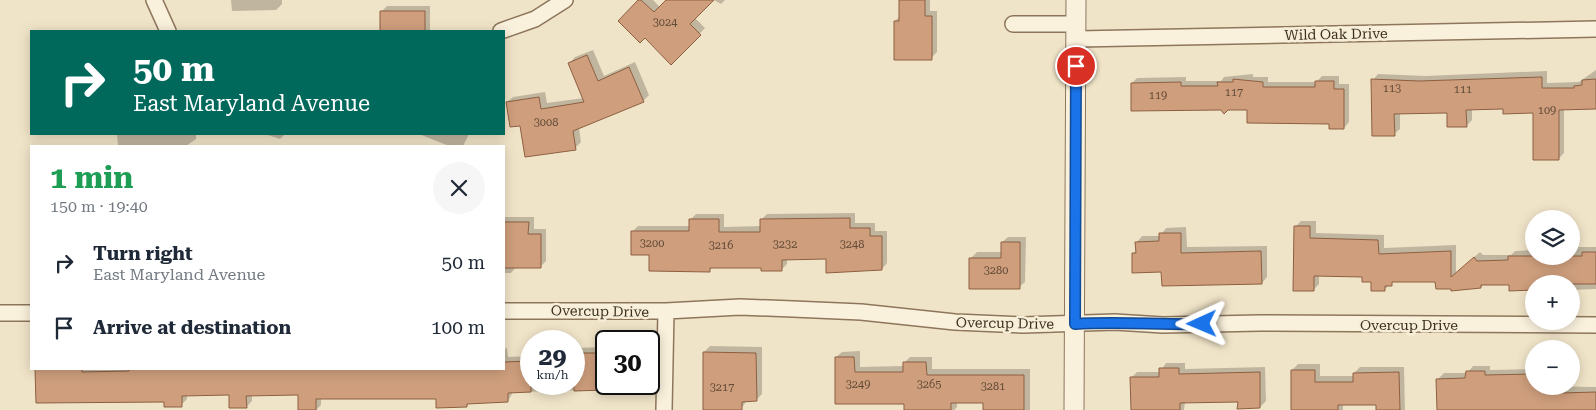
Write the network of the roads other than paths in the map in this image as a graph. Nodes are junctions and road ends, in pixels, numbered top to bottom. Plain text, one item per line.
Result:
1 (154, 0) edge
2 (565, 0) edge
3 (1076, 0) edge
4 (1013, 24) dead end
5 (1596, 29) edge
6 (168, 30) edge
7 (504, 30) edge
8 (1077, 32) junction
9 (505, 311) edge
10 (666, 311) junction
11 (0, 313) edge
12 (30, 313) edge
13 (1075, 324) junction
14 (1596, 325) edge
15 (664, 410) edge
16 (1074, 410) edge

1 - 6 street
2 - 7 street
3 - 8 street
4 - 8 street, Wild Oak Drive
5 - 8 street, Wild Oak Drive
8 - 13 street
9 - 10 street, Overcup Drive
10 - 13 street, Overcup Drive
10 - 15 street
11 - 12 street
13 - 14 street, Overcup Drive
13 - 16 street

